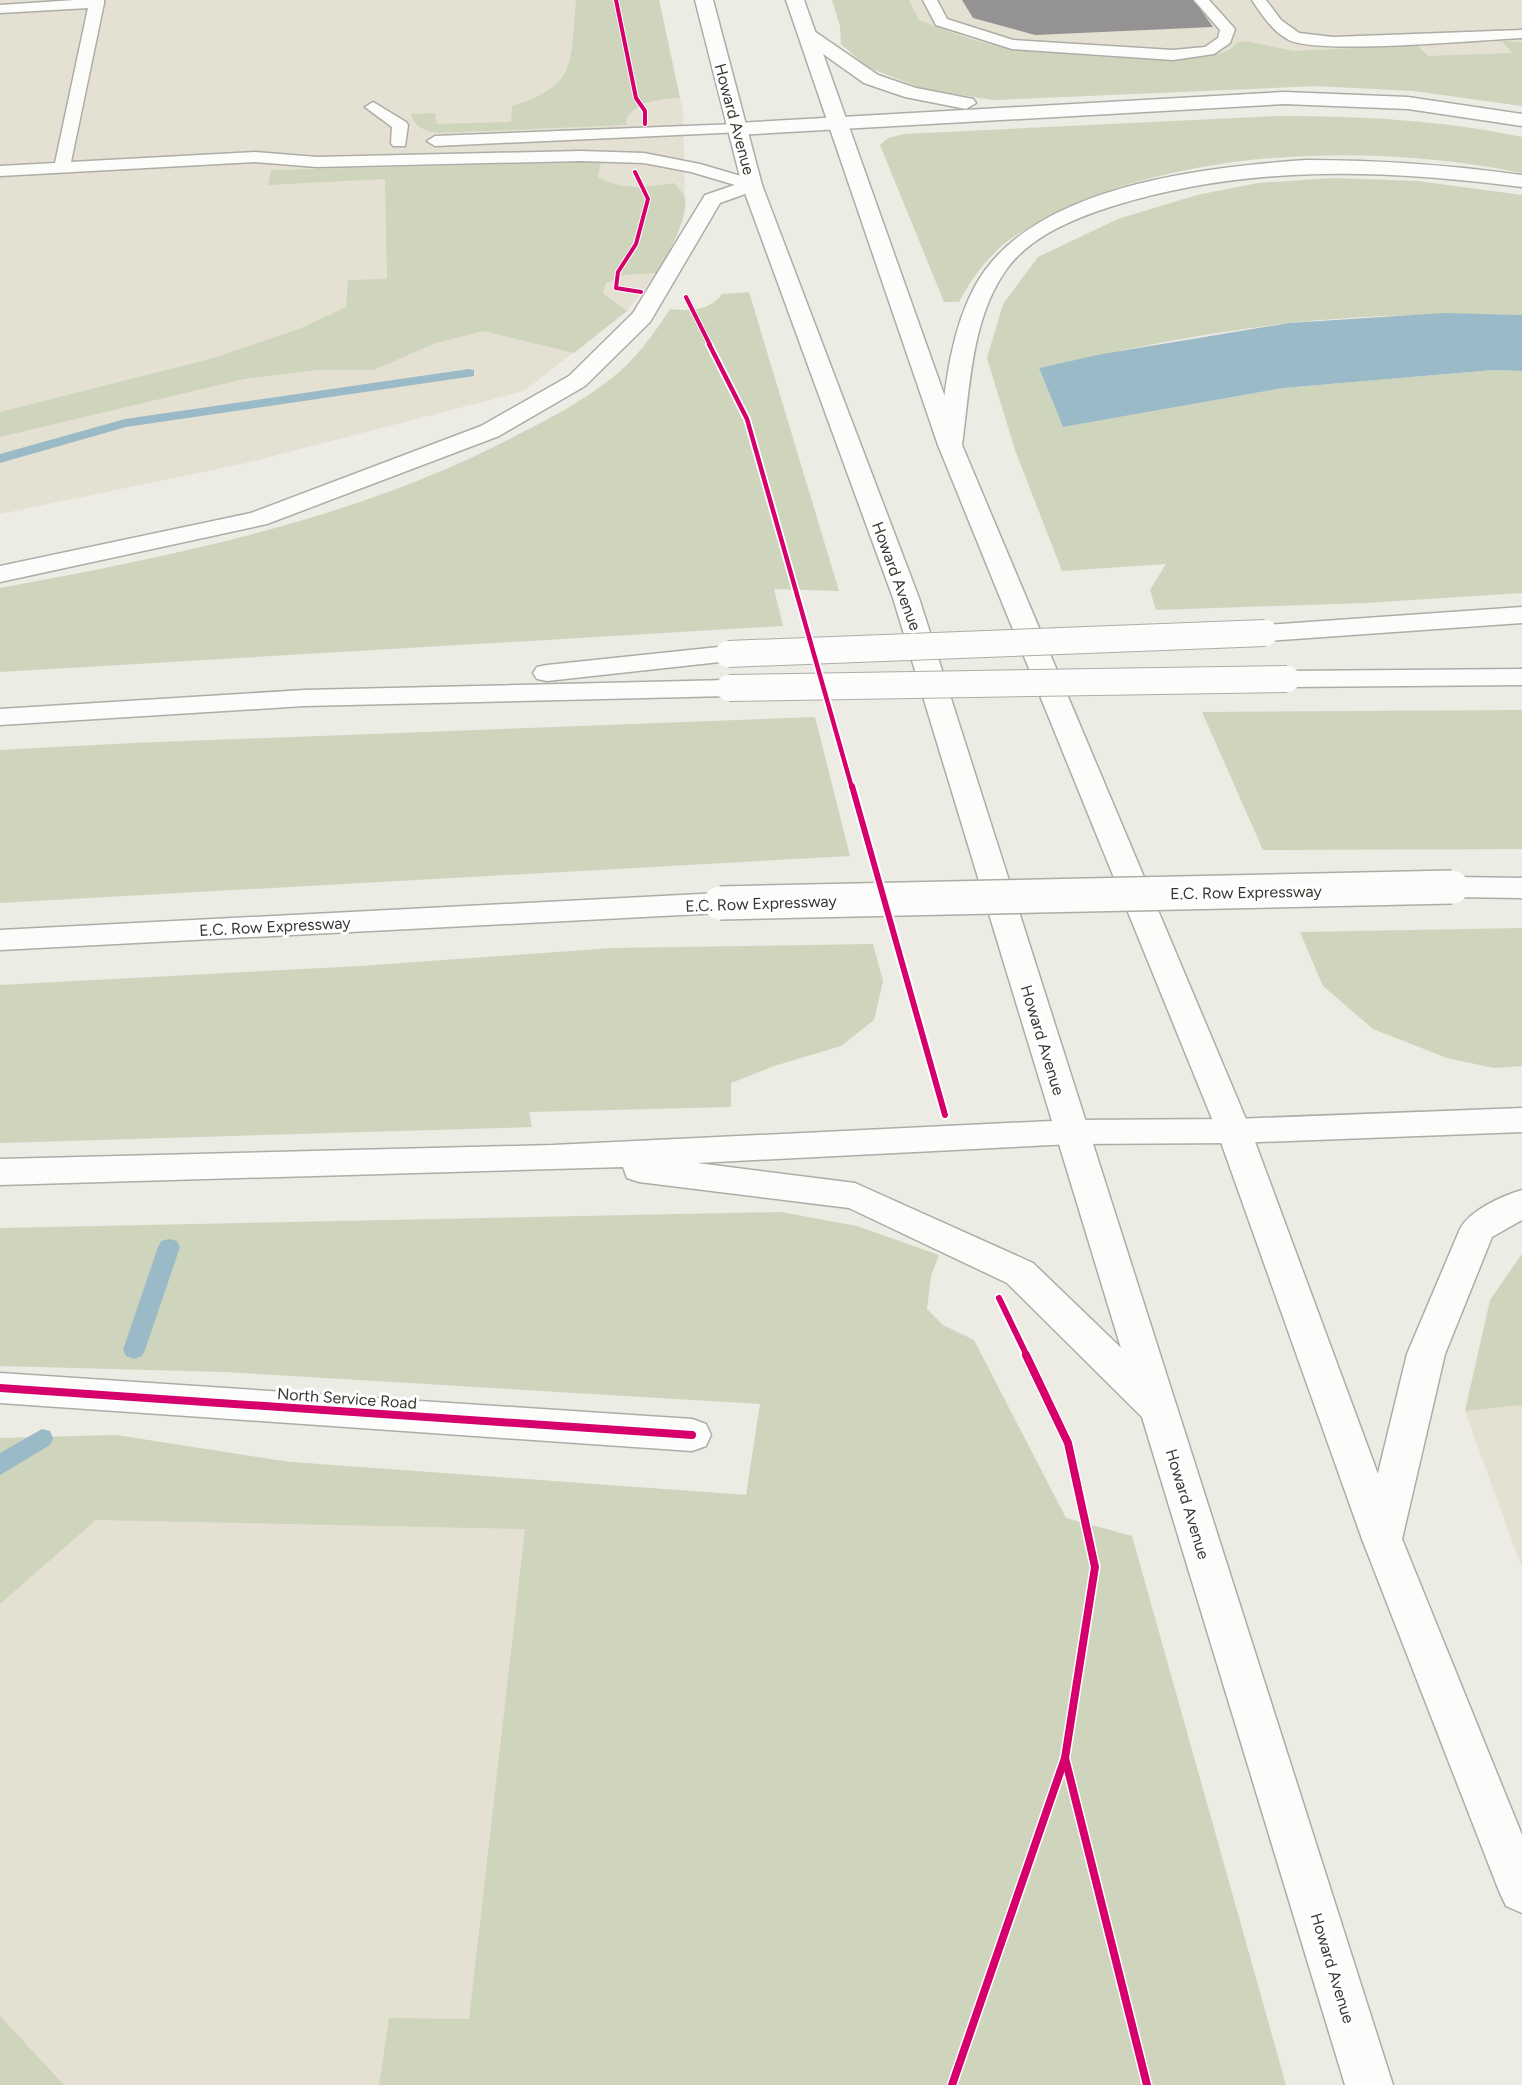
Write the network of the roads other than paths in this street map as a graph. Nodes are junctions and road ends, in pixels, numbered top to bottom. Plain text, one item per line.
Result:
1 (704, 0) edge
2 (795, 0) edge
3 (930, 0) edge
4 (1201, 0) edge
5 (1259, 0) edge
6 (97, 2) edge
7 (0, 9) edge
8 (1522, 34) edge
9 (808, 35) junction
10 (1163, 106) junction
11 (373, 107) dead end
12 (1522, 120) edge
13 (840, 122) junction
14 (737, 129) junction
15 (411, 142) junction
16 (378, 143) dead end
17 (324, 145) dead end
18 (255, 157) junction
19 (62, 168) junction
20 (0, 171) edge
21 (1522, 181) edge
22 (752, 185) junction
23 (950, 445) junction
24 (0, 574) edge
25 (1522, 615) edge
26 (1522, 678) edge
27 (304, 698) junction
28 (0, 717) edge
29 (1522, 888) edge
30 (0, 940) edge
31 (1522, 1120) edge
32 (1234, 1131) junction
33 (1072, 1132) junction
34 (553, 1158) junction
35 (0, 1172) edge
36 (1522, 1203) edge
37 (0, 1389) edge
38 (1157, 1407) junction
39 (692, 1435) dead end
40 (1382, 1539) junction
41 (1522, 1891) edge
42 (1369, 2085) edge

1 - 14 main road, Howard Avenue
2 - 9 main road
3 - 4 lane
5 - 8 lane
6 - 7 lane
6 - 19 lane
9 - 10 main road
9 - 13 main road
10 - 12 main road
10 - 13 main road
11 - 15 lane
13 - 14 main road
13 - 23 main road
14 - 15 lane
14 - 22 main road, Howard Avenue
15 - 16 lane
17 - 18 lane
18 - 19 lane
18 - 22 lane
19 - 20 lane
21 - 23 main road
22 - 24 main road
22 - 33 main road, Howard Avenue
23 - 32 main road
25 - 27 main road, bridge
26 - 27 main road, bridge
27 - 28 main road
29 - 30 main road, E.C. Row Expressway, bridge
31 - 32 main road
32 - 33 main road
32 - 40 main road
33 - 34 main road
33 - 38 main road, Howard Avenue
34 - 35 main road
34 - 38 main road
36 - 40 main road
37 - 39 main road, North Service Road
38 - 42 main road, Howard Avenue
40 - 41 main road

